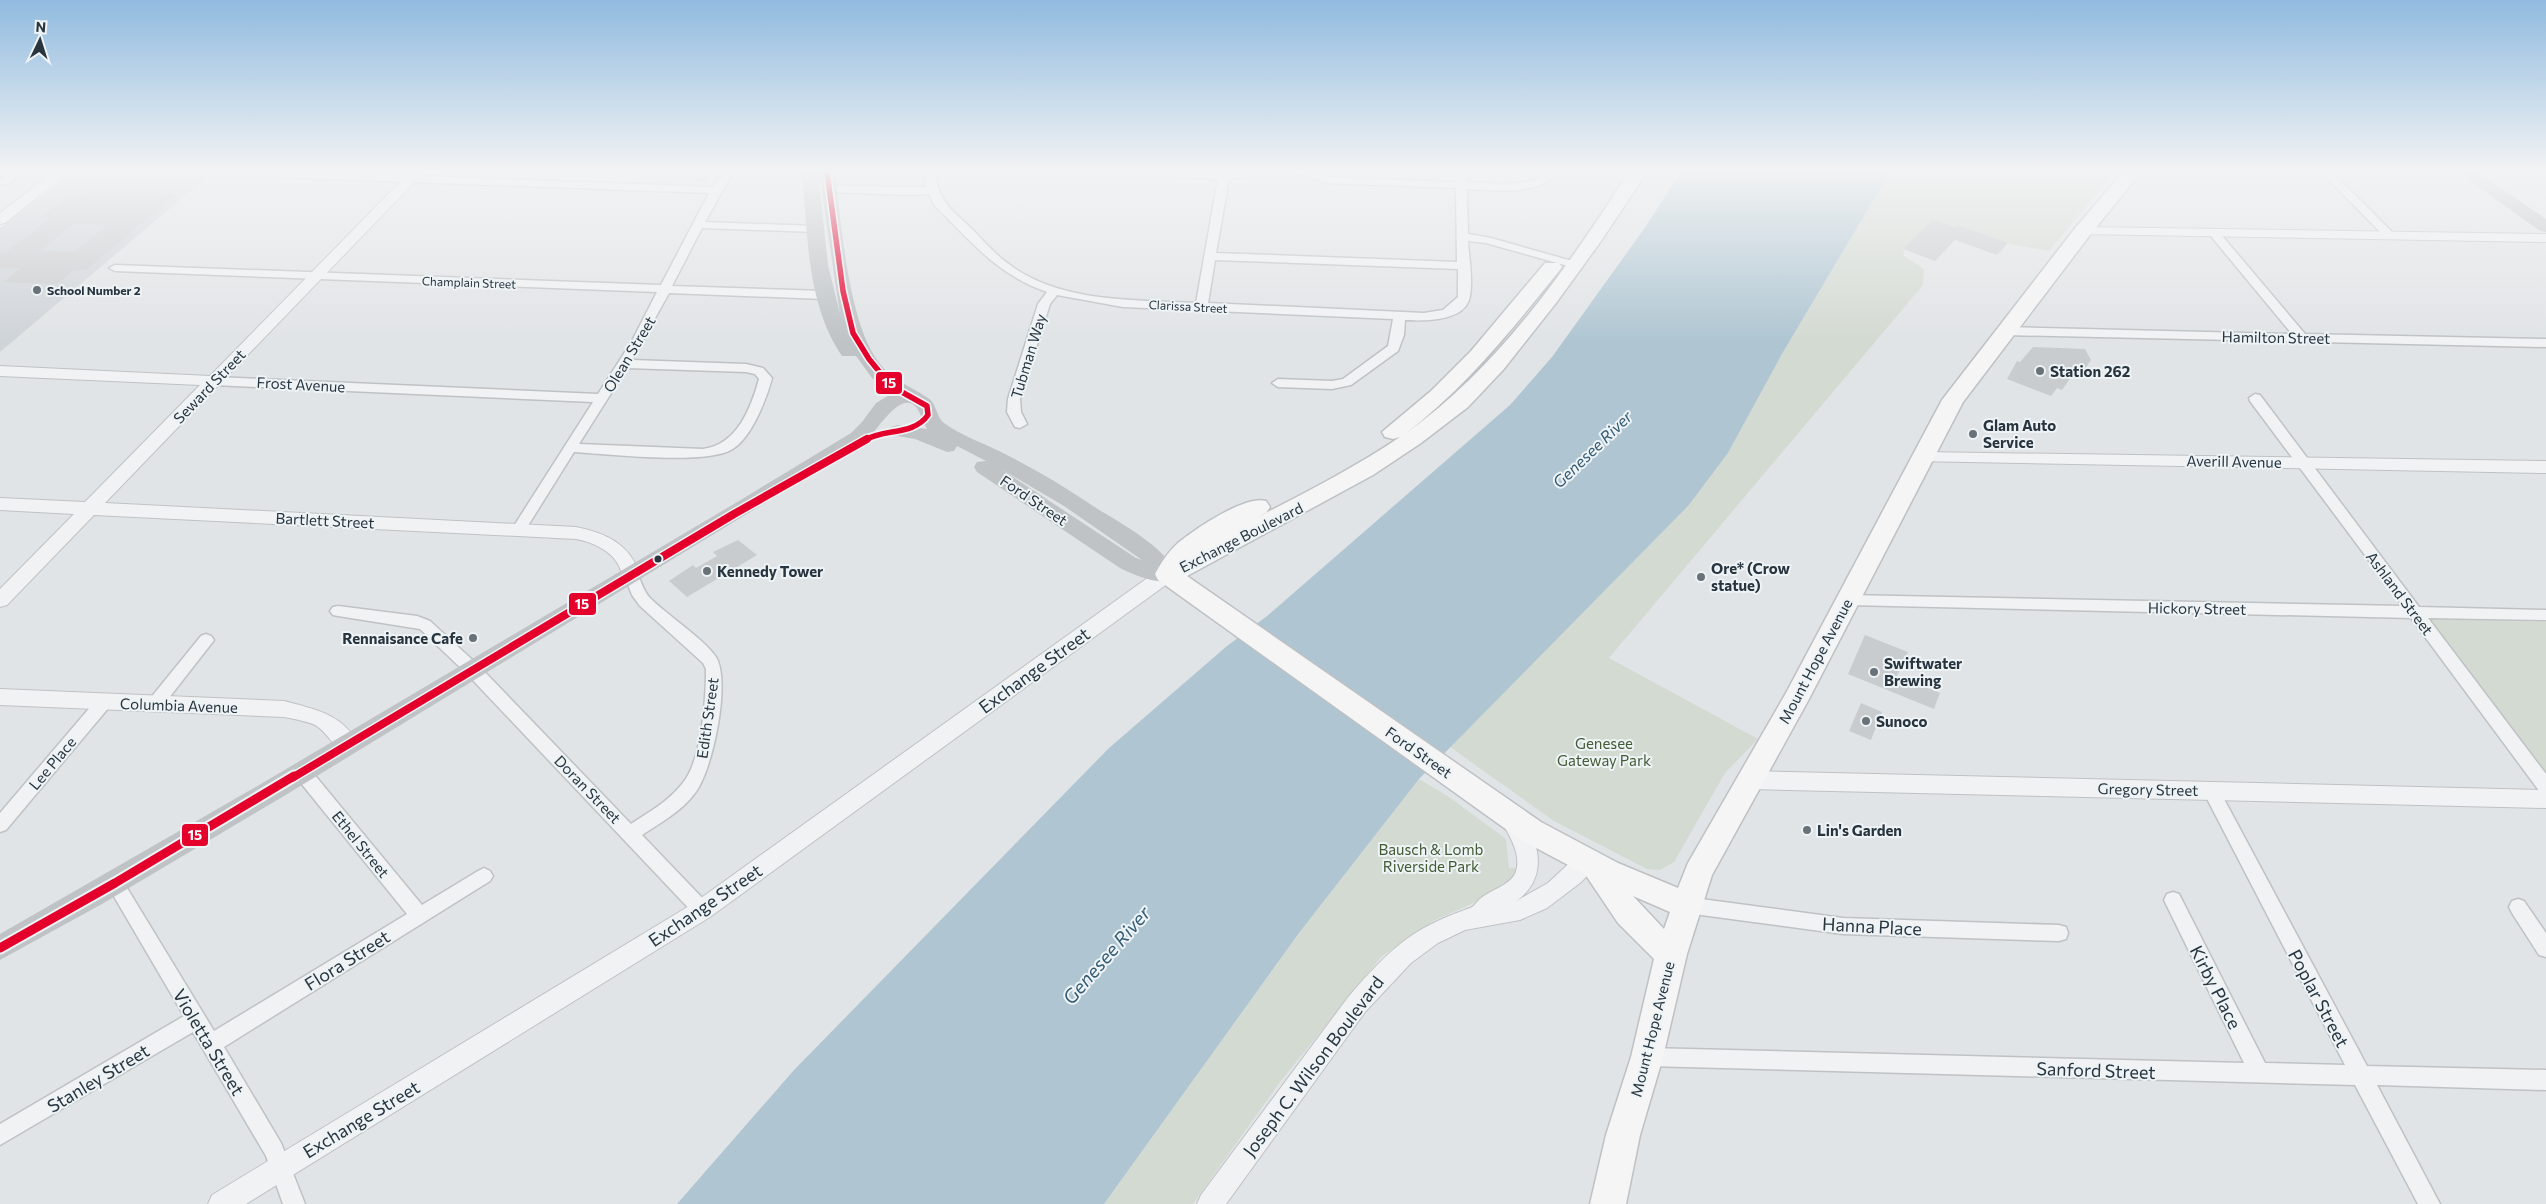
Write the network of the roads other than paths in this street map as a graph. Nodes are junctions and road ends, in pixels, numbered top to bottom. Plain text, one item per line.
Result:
1 (363, 228) edge
2 (697, 228) edge
3 (792, 228) edge
4 (835, 228) edge
5 (963, 228) edge
6 (1215, 228) edge
7 (1463, 228) edge
8 (1584, 228) edge
9 (1601, 228) edge
10 (2085, 228) edge
11 (2382, 228) edge
12 (816, 229) joint
13 (2083, 231) junction
14 (2214, 233) junction
15 (2389, 235) junction
16 (1463, 237) junction
17 (2546, 238) edge
18 (1210, 256) junction
19 (1566, 263) junction
20 (1464, 266) junction
21 (115, 268) dead end
22 (316, 276) junction
23 (665, 290) junction
24 (1054, 291) junction
25 (824, 295) junction
26 (1201, 307) junction
27 (1399, 316) junction
28 (2005, 331) junction
29 (2302, 338) junction
30 (2546, 343) edge
31 (625, 364) junction
32 (0, 371) edge
33 (214, 381) junction
34 (1278, 383) dead end
35 (602, 398) junction
36 (2255, 398) dead end
37 (924, 406) junction
38 (876, 414) junction
39 (1020, 424) dead end
40 (897, 431) junction
41 (570, 448) junction
42 (1921, 457) junction
43 (2303, 462) junction
44 (2546, 467) edge
45 (0, 504) edge
46 (89, 509) junction
47 (734, 514) junction
48 (519, 529) junction
49 (1167, 574) junction
50 (631, 575) junction
51 (0, 600) edge
52 (1847, 600) junction
53 (338, 611) dead end
54 (2414, 613) junction
55 (2546, 615) edge
56 (206, 640) dead end
57 (473, 670) junction
58 (1, 698) edge
59 (104, 702) junction
60 (155, 704) junction
61 (348, 744) junction
62 (302, 772) junction
63 (1751, 780) junction
64 (2546, 787) edge
65 (2211, 791) junction
66 (2546, 799) edge
67 (1503, 812) junction
68 (0, 825) edge
69 (631, 834) junction
70 (1591, 863) junction
71 (484, 876) dead end
72 (115, 883) junction
73 (2173, 900) dead end
74 (1686, 905) junction
75 (2518, 907) dead end
76 (702, 910) junction
77 (1481, 914) junction
78 (420, 916) junction
79 (2059, 933) dead end
80 (0, 948) edge
81 (2546, 949) edge
82 (1671, 954) junction
83 (195, 1020) junction
84 (210, 1044) junction
85 (1647, 1057) junction
86 (2260, 1074) junction
87 (2360, 1076) junction
88 (2546, 1080) edge
89 (0, 1135) edge
90 (281, 1167) junction
91 (221, 1204) edge
92 (294, 1204) edge
93 (1210, 1204) edge
94 (1608, 1204) edge
95 (2429, 1204) edge

1 - 22 street, Seward Street
2 - 23 street, Olean Street
3 - 12 street
4 - 37 main road, Ford Street
5 - 24 street, Clarissa Street
6 - 18 street
7 - 16 street, Clarissa Street
8 - 19 main road, Exchange Boulevard
9 - 19 main road, Exchange Boulevard
10 - 13 main road, Mount Hope Avenue
11 - 15 street
12 - 25 main road
13 - 14 street
13 - 28 main road, Mount Hope Avenue
14 - 15 street
14 - 29 street
15 - 17 street
16 - 19 street
16 - 20 street, Clarissa Street
18 - 20 street
18 - 26 street
19 - 49 main road, Exchange Boulevard
19 - 49 main road, Exchange Boulevard
20 - 27 street, Clarissa Street
21 - 22 street, Champlain Street
22 - 23 street, Champlain Street
22 - 33 street, Seward Street
23 - 25 street, Champlain Street
23 - 31 street, Olean Street
24 - 26 street, Clarissa Street
24 - 39 street, Tubman Way
25 - 38 main road
26 - 27 street, Clarissa Street
27 - 34 street
28 - 29 street, Hamilton Street
28 - 42 main road, Mount Hope Avenue
29 - 30 street, Hamilton Street
31 - 35 street, Olean Street
31 - 41 street
32 - 33 street, Frost Avenue
33 - 35 street, Frost Avenue
33 - 46 street, Seward Street
35 - 41 street, Olean Street
36 - 43 street, Ashland Street
37 - 38 main road
37 - 40 main road
37 - 49 main road, Ford Street
38 - 40 main road
38 - 47 main road
40 - 47 main road
40 - 49 main road, Ford Street
41 - 48 street, Olean Street
42 - 43 street, Averill Avenue
42 - 52 main road, Mount Hope Avenue
43 - 44 street, Averill Avenue
43 - 54 street, Ashland Street
45 - 46 street, Bartlett Street
46 - 48 street, Bartlett Street
46 - 51 street, Seward Street
47 - 50 main road
48 - 50 street, Bartlett Street
49 - 67 main road, Ford Street
49 - 76 street, Exchange Street
50 - 57 main road
50 - 69 street, Edith Street
52 - 54 street, Hickory Street
52 - 63 main road, Mount Hope Avenue
53 - 57 street, Doran Street
54 - 55 street, Hickory Street
54 - 64 street, Ashland Street
56 - 60 street
57 - 61 main road
57 - 69 street, Doran Street
58 - 59 street, Columbia Avenue
59 - 60 street, Columbia Avenue
59 - 68 street, Lee Place
60 - 61 street, Columbia Avenue
61 - 62 main road
62 - 72 main road
62 - 78 street, Ethel Street
63 - 65 street, Gregory Street
63 - 74 main road, Mount Hope Avenue
65 - 66 street, Gregory Street
65 - 87 street, Poplar Street
67 - 70 main road, Ford Street
67 - 77 street, Joseph C. Wilson Boulevard
69 - 76 street, Doran Street
70 - 74 main road, Ford Street
70 - 77 street, Joseph C. Wilson Boulevard
70 - 82 main road
71 - 78 street, Flora Street
72 - 80 main road
72 - 83 street, Violetta Street
73 - 86 street, Kirby Place
74 - 79 street, Hanna Place
74 - 82 main road, Mount Hope Avenue
75 - 81 street
76 - 90 street, Exchange Street
77 - 93 street, Joseph C. Wilson Boulevard
78 - 84 street, Flora Street
82 - 85 main road, Mount Hope Avenue
83 - 84 street, Violetta Street
83 - 89 street, Stanley Street
84 - 90 street, Violetta Street
85 - 86 street, Sanford Street
85 - 94 main road, Mount Hope Avenue
86 - 87 street, Sanford Street
87 - 88 street, Sanford Street
87 - 95 street, Poplar Street
90 - 91 street, Exchange Street
90 - 92 street, Violetta Street

